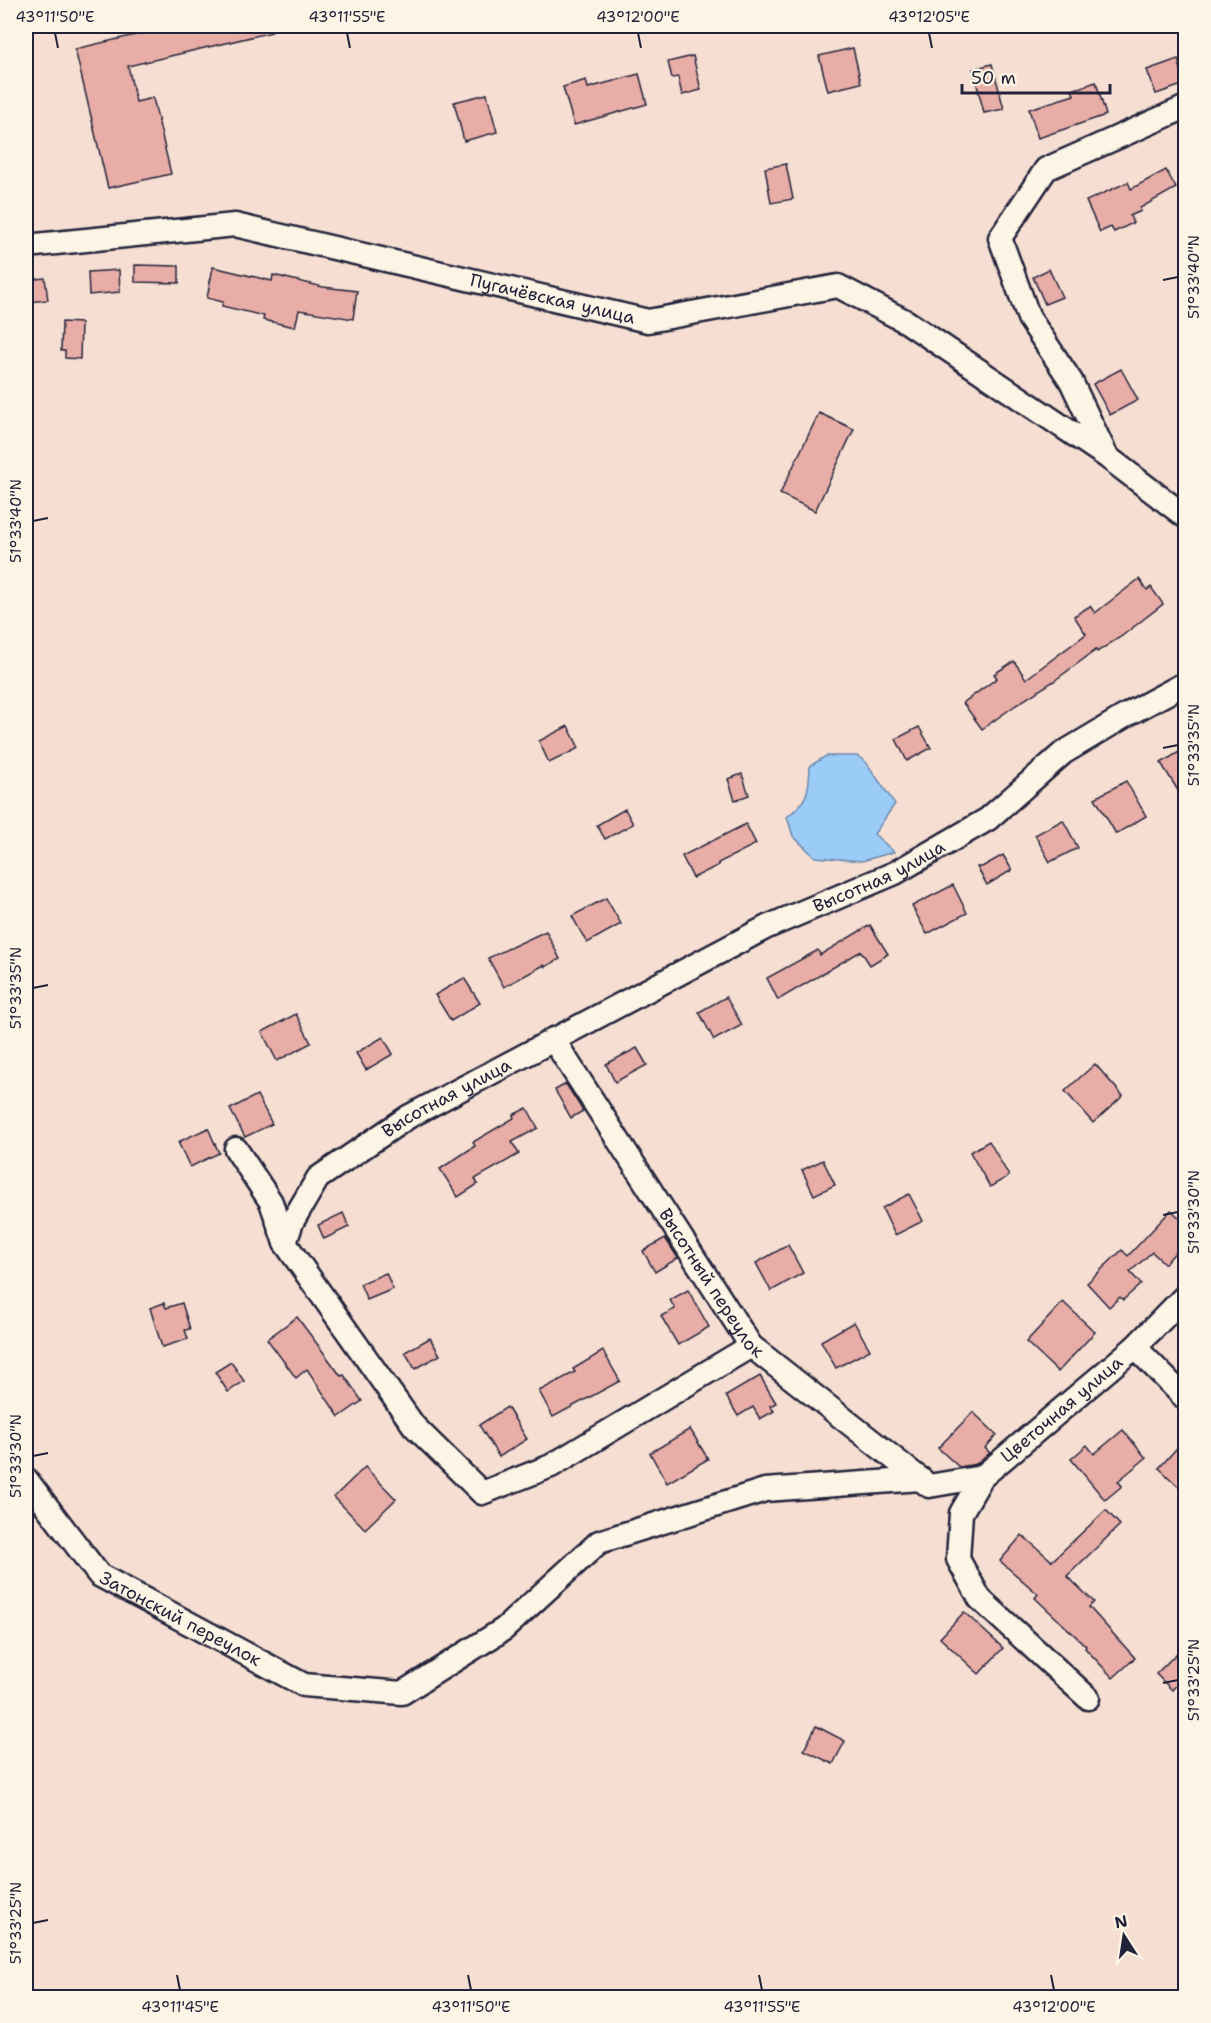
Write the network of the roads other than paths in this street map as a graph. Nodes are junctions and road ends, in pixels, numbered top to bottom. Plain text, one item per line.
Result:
1 (1185, 107) edge
2 (26, 246) edge
3 (1106, 456) junction
4 (1185, 517) edge
5 (1185, 682) edge
6 (553, 1039) junction
7 (236, 1149) dead end
8 (285, 1243) junction
9 (1185, 1295) edge
10 (751, 1346) junction
11 (1135, 1347) junction
12 (1185, 1399) edge
13 (982, 1477) junction
14 (26, 1479) edge
15 (921, 1479) junction
16 (1088, 1698) dead end

1 - 3 street, Пугачёвская улица
2 - 3 street, Пугачёвская улица
3 - 4 street, Пугачёвская улица
5 - 6 street, Высотная улица
6 - 8 street, Высотная улица
6 - 10 street, Высотный переулок
7 - 8 street
8 - 10 street
9 - 11 street, Цветочная улица
10 - 15 street, Высотный переулок
11 - 12 street
11 - 13 street, Цветочная улица
13 - 15 street
13 - 16 street
14 - 15 street, Затонский переулок

